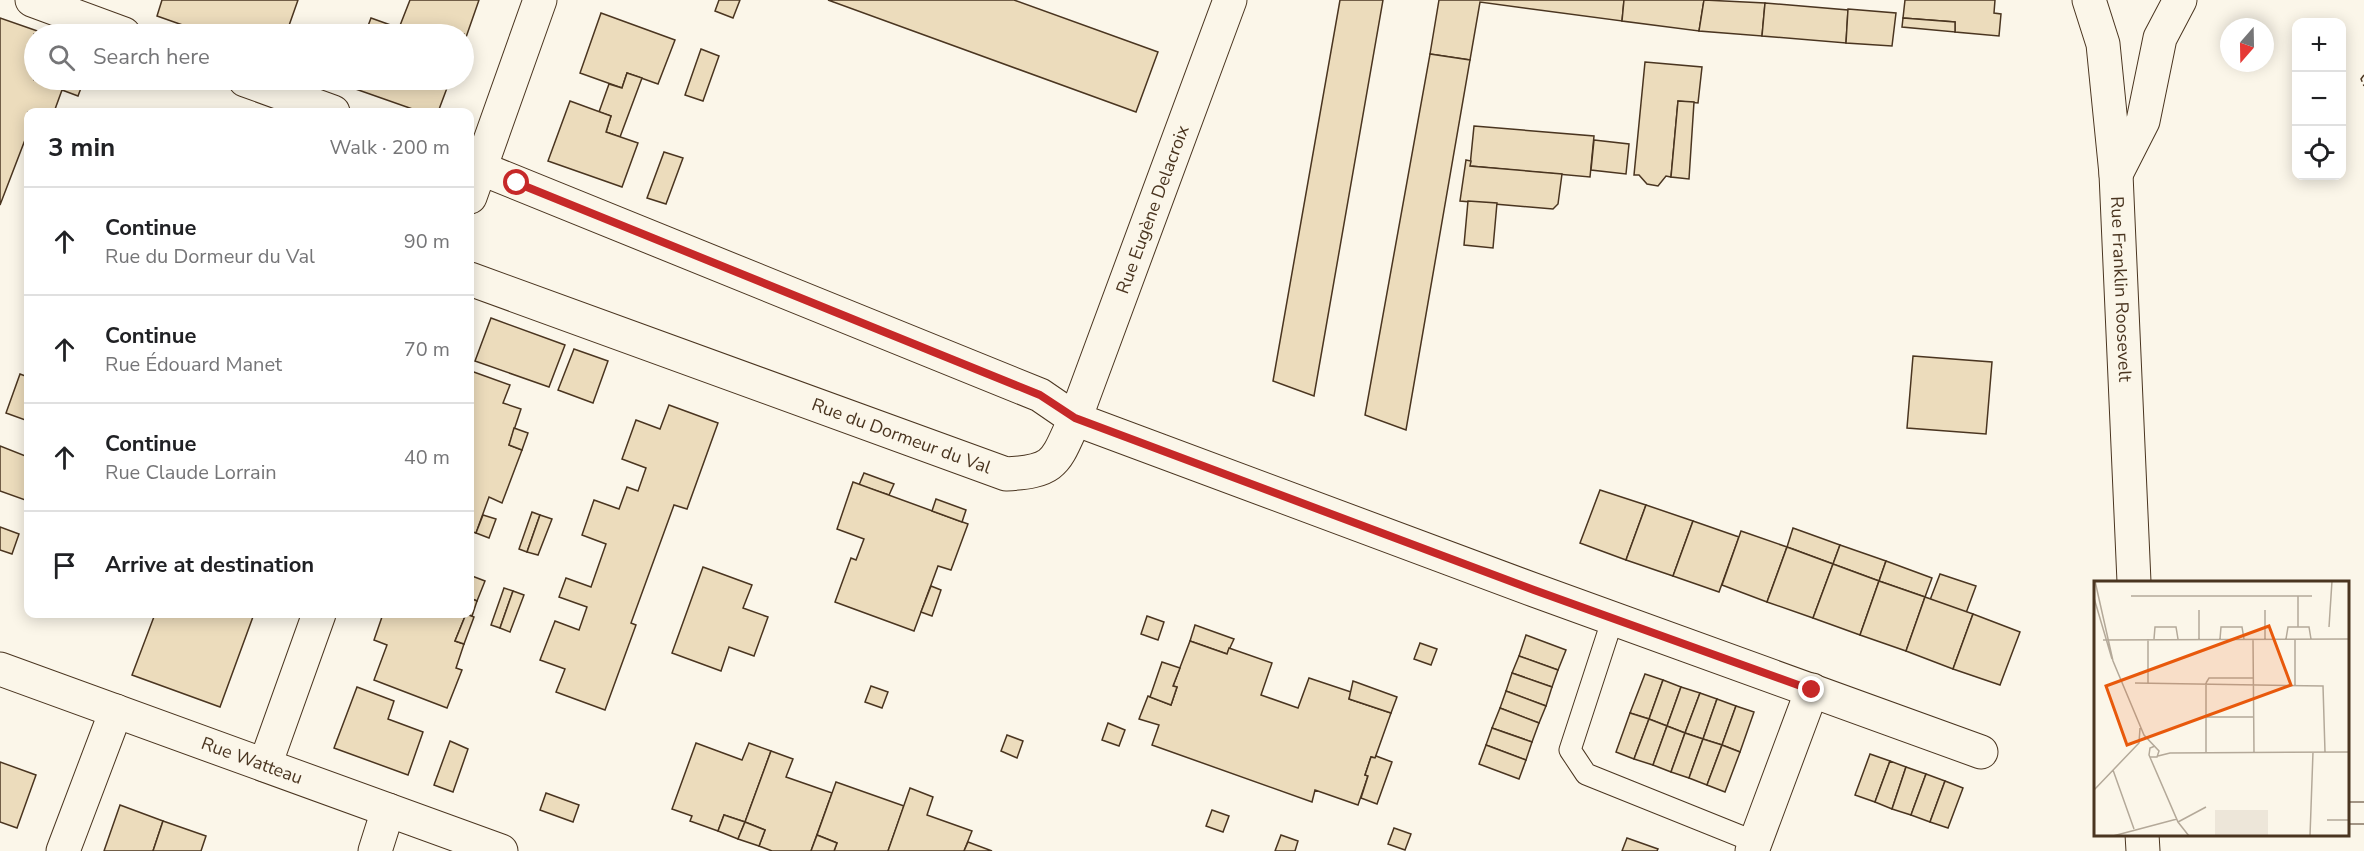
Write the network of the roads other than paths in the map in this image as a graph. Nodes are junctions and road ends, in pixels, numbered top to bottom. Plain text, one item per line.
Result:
1 (32, 0) edge
2 (540, 0) edge
3 (1230, 0) edge
4 (2088, 0) edge
5 (2180, 0) edge
6 (97, 24) edge
7 (272, 90) edge
8 (322, 108) edge
9 (474, 173) edge
10 (2116, 174) junction
11 (474, 176) edge
12 (474, 280) edge
13 (1075, 418) junction
14 (2134, 581) edge
15 (318, 618) edge
16 (1612, 618) junction
17 (0, 669) edge
18 (1812, 690) junction
19 (116, 711) junction
20 (1981, 752) dead end
21 (265, 765) junction
22 (388, 810) junction
23 (2142, 836) edge
24 (1754, 846) edge
25 (63, 851) edge
26 (375, 851) edge
27 (501, 851) edge
28 (2143, 851) edge

1 - 6 street
2 - 9 street
3 - 13 street, Rue Eugène Delacroix
4 - 10 street, Rue Franklin Roosevelt
5 - 10 street
7 - 8 street
10 - 14 street, Rue Franklin Roosevelt
11 - 13 street
12 - 13 street, Rue du Dormeur du Val
13 - 16 street
15 - 21 street
16 - 18 street
16 - 24 lane
17 - 19 street, Rue Watteau
18 - 20 street
18 - 24 street
19 - 21 street, Rue Watteau
19 - 25 street
21 - 22 street, Rue Watteau
22 - 26 street
22 - 27 street, Rue Watteau
23 - 28 street

